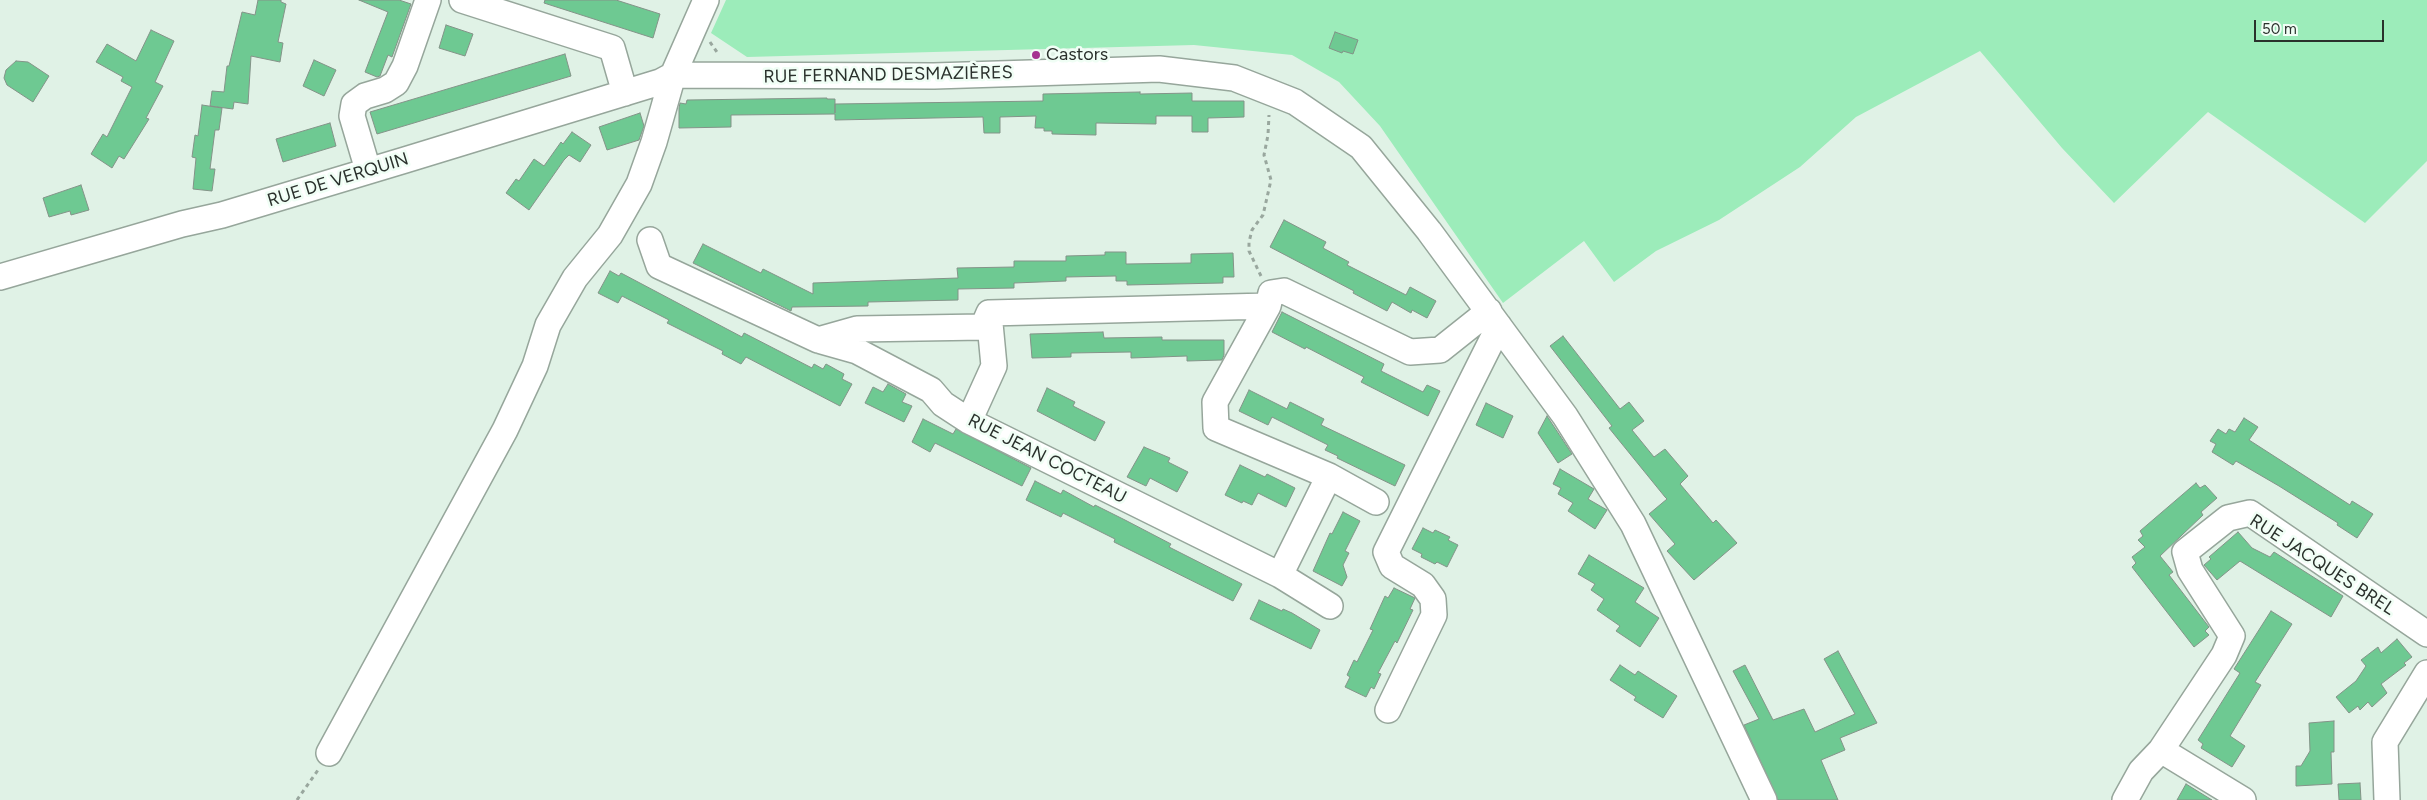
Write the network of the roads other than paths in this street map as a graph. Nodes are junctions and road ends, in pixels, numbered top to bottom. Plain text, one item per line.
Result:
1 (428, 0) edge
2 (462, 0) edge
3 (706, 0) edge
4 (673, 75) junction
5 (625, 93) junction
6 (368, 170) junction
7 (650, 240) dead end
8 (0, 277) edge
9 (1276, 298) junction
10 (989, 313) junction
11 (1494, 319) junction
12 (818, 340) junction
13 (969, 421) junction
14 (1329, 476) junction
15 (1376, 502) dead end
16 (1280, 575) junction
17 (1330, 606) dead end
18 (2427, 634) edge
19 (2427, 673) edge
20 (1388, 710) dead end
21 (2161, 750) junction
22 (329, 754) road end
23 (1764, 800) edge
24 (2125, 800) edge
25 (2243, 800) edge
26 (2387, 800) edge

1 - 6 street
2 - 5 street
3 - 4 street
4 - 5 street, RUE DE VERQUIN
4 - 11 street, RUE FERNAND DESMAZIÈRES
4 - 22 street
5 - 6 street, RUE DE VERQUIN
6 - 8 street, RUE DE VERQUIN
7 - 12 street, RUE JEAN COCTEAU
9 - 10 street
9 - 11 street
9 - 14 street
10 - 12 street
10 - 13 street
11 - 20 street
11 - 23 street, RUE FERNAND DESMAZIÈRES
12 - 13 street, RUE JEAN COCTEAU
13 - 16 street, RUE JEAN COCTEAU
14 - 15 street
14 - 16 street
16 - 17 street, RUE JEAN COCTEAU
18 - 21 street, RUE JACQUES BREL
19 - 26 street
21 - 24 street
21 - 25 street

